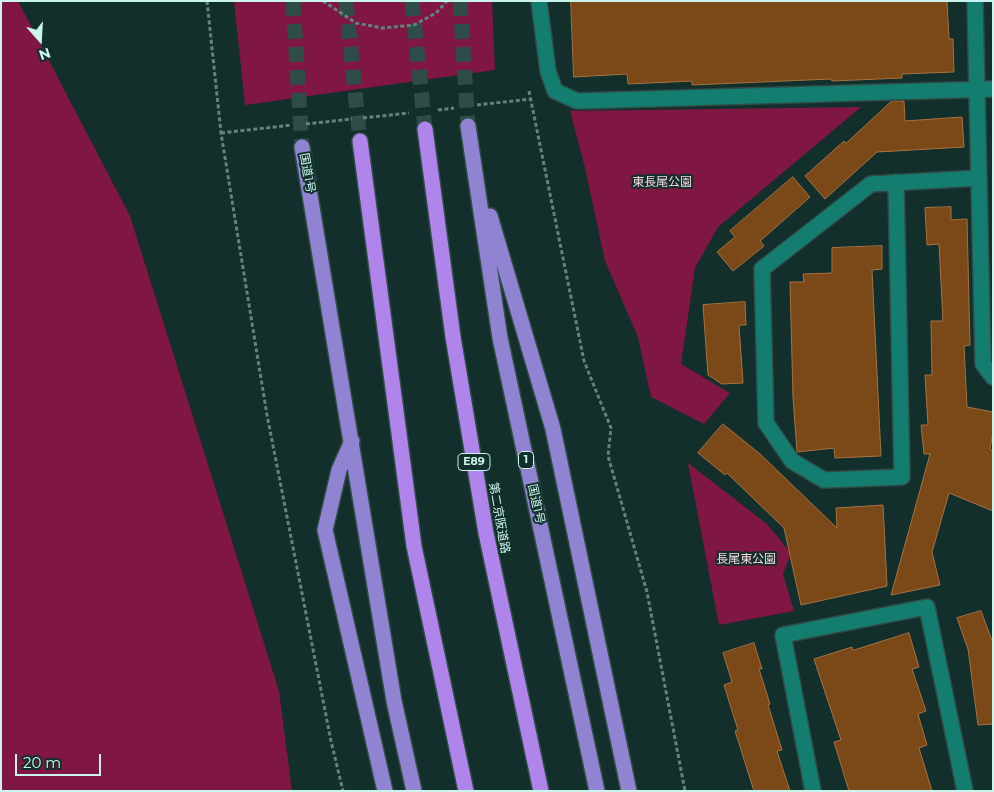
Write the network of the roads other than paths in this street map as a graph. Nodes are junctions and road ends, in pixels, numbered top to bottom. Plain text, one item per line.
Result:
1 (539, 1) edge
2 (975, 1) edge
3 (993, 88) edge
4 (977, 89) junction
5 (468, 126) tunnel mouth
6 (425, 129) tunnel mouth
7 (360, 141) tunnel mouth
8 (302, 146) tunnel mouth
9 (474, 162) junction
10 (979, 178) junction
11 (896, 182) junction
12 (986, 233) edge
13 (988, 364) edge
14 (993, 376) edge
15 (352, 440) junction
16 (385, 791) edge
17 (414, 791) edge
18 (466, 791) edge
19 (541, 791) edge
20 (596, 791) edge
21 (629, 791) edge
22 (813, 791) edge
23 (965, 791) edge

1 - 4 street
2 - 4 street
3 - 4 street
4 - 10 street
5 - 9 highway, 国道1号 / 1
6 - 19 highway, 第二京阪道路 / E89
7 - 18 highway
8 - 15 highway, 国道1号
9 - 20 highway, 国道1号 / 1
9 - 21 highway
10 - 11 street
10 - 12 street
11 - 11 street
12 - 13 street
13 - 14 street
15 - 16 highway
15 - 17 highway, 国道1号
22 - 23 street

